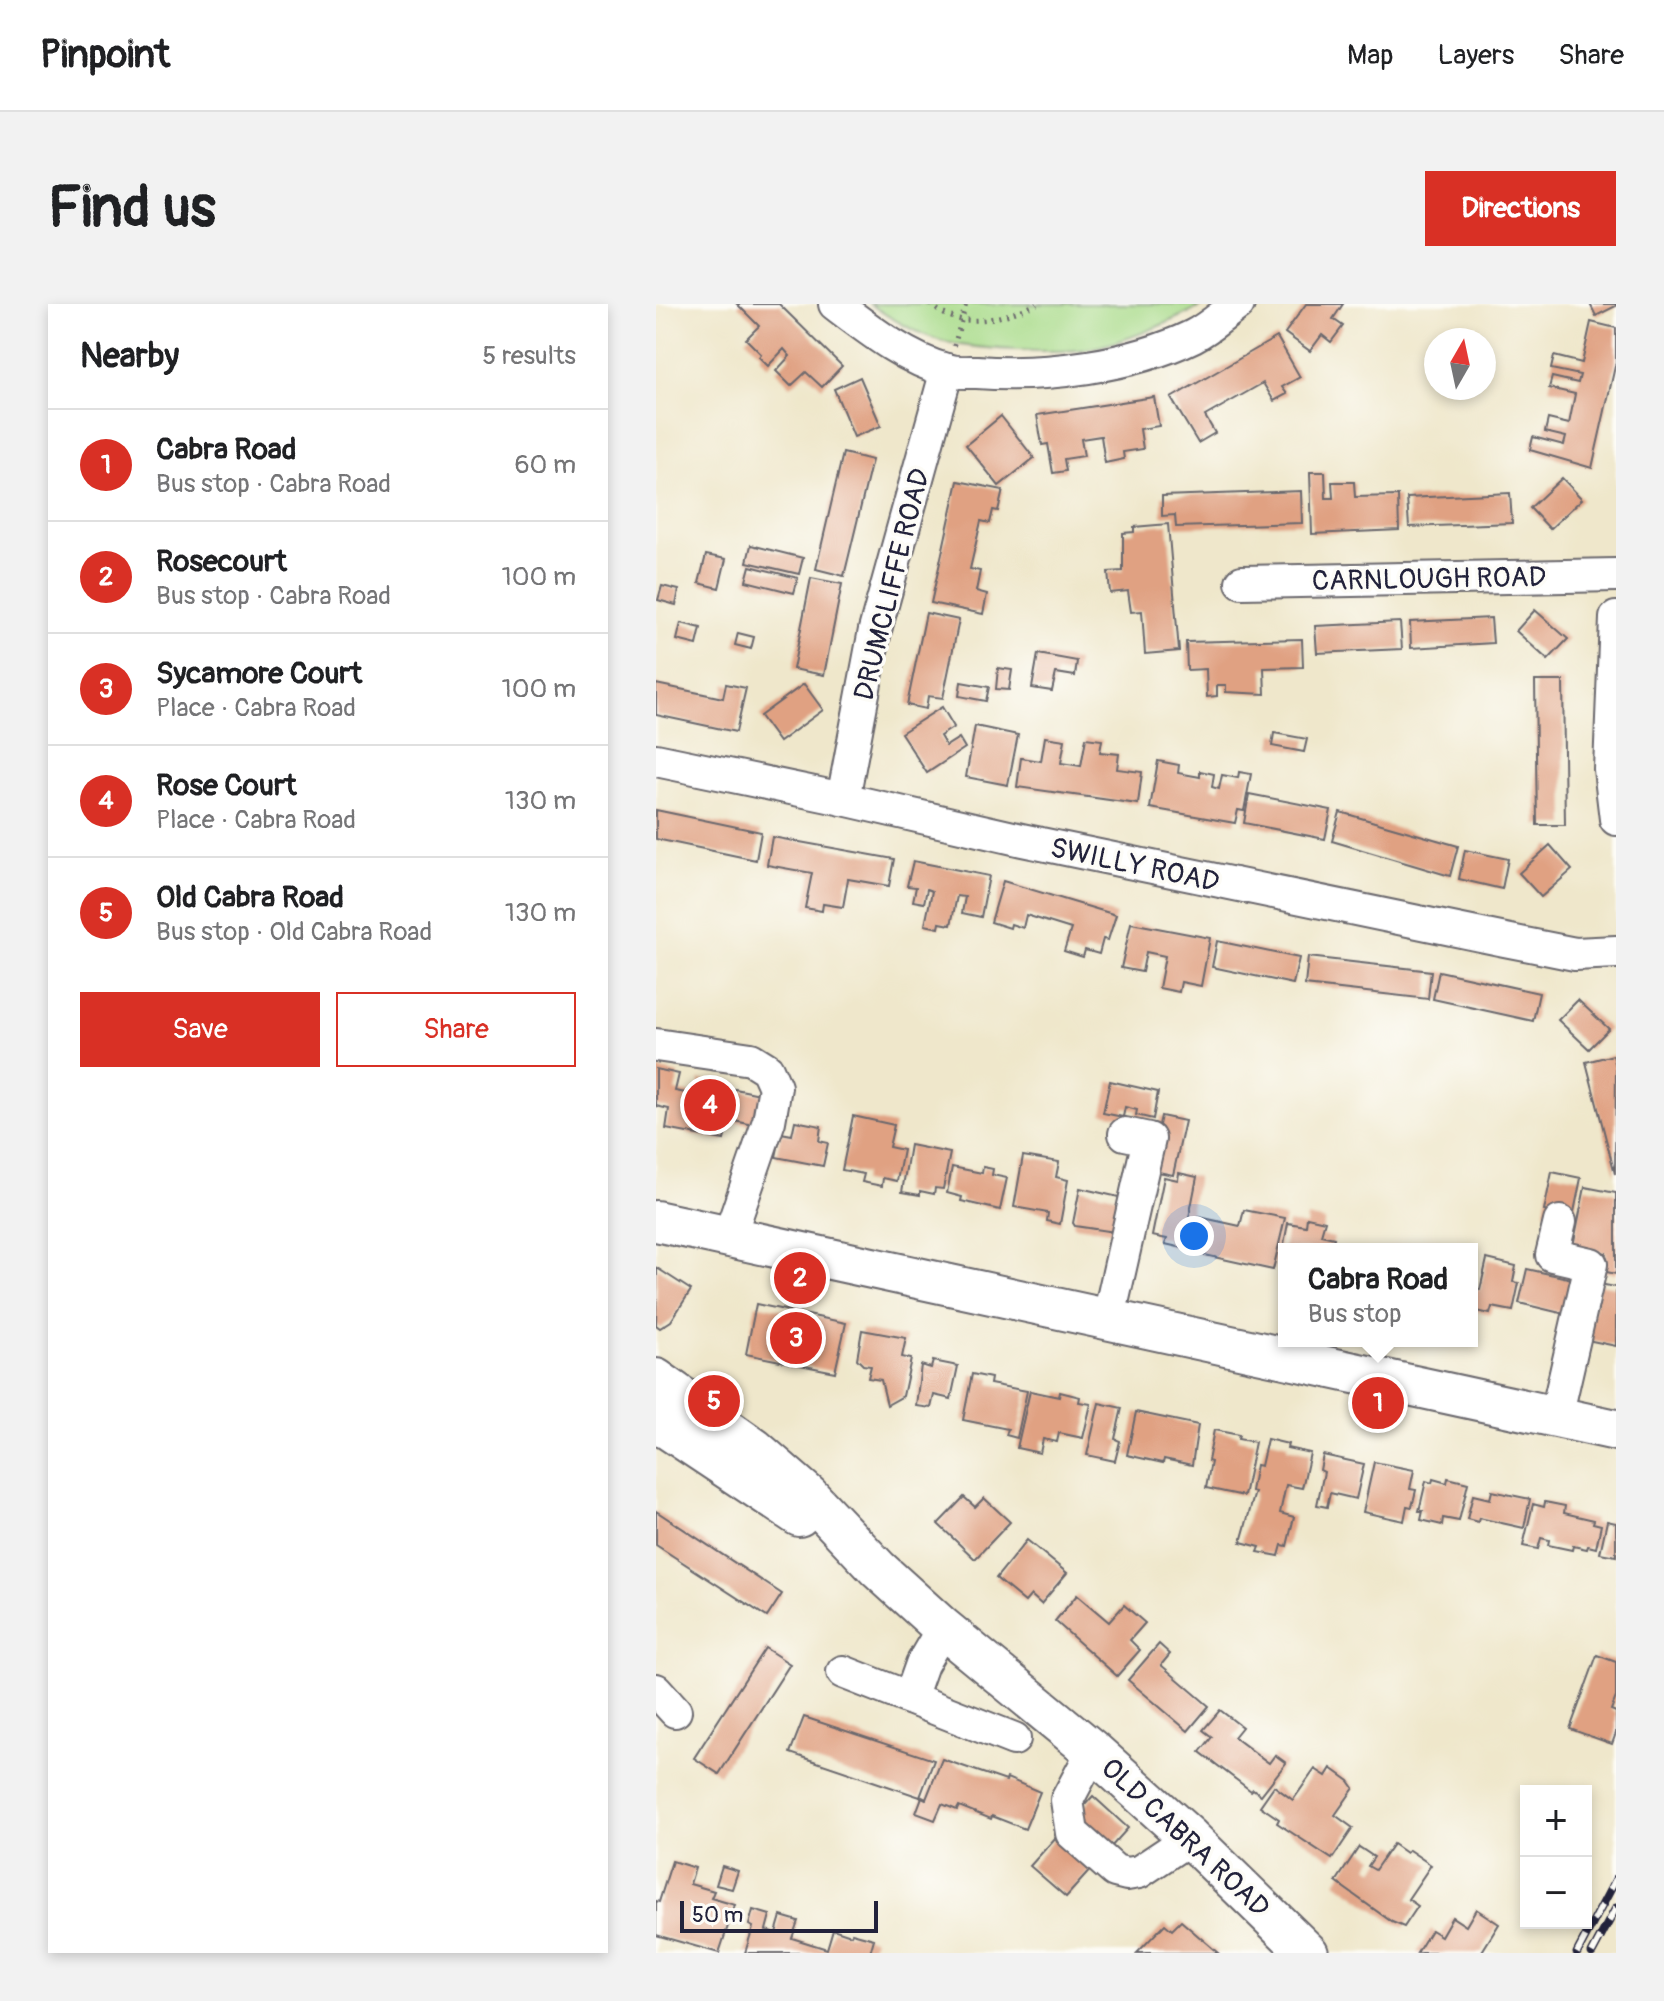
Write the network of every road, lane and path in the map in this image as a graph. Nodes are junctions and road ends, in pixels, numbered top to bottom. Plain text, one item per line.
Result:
1 (835, 304) edge
2 (931, 304) edge
3 (966, 304) edge
4 (1037, 304) edge
5 (1238, 304) edge
6 (962, 318) junction
7 (947, 370) junction
8 (1616, 575) edge
9 (1242, 582) dead end
10 (1616, 618) edge
11 (656, 760) edge
12 (843, 799) junction
13 (1616, 819) edge
14 (1616, 952) edge
15 (656, 1045) edge
16 (1125, 1134) dead end
17 (656, 1221) edge
18 (1560, 1222) dead end
19 (729, 1237) junction
20 (1108, 1321) junction
21 (656, 1379) edge
22 (1556, 1417) junction
23 (656, 1421) edge
24 (1616, 1430) edge
25 (878, 1569) junction
26 (943, 1628) junction
27 (843, 1672) dead end
28 (910, 1698) junction
29 (1014, 1739) dead end
30 (1093, 1751) junction
31 (1190, 1838) junction
32 (1308, 1953) edge

1 - 7 street
2 - 6 path
3 - 6 path
4 - 6 path
5 - 7 street
6 - 7 path
7 - 12 street, DRUMCLIFFE ROAD
8 - 9 street, CARNLOUGH ROAD
10 - 13 street
11 - 12 street, SWILLY ROAD
12 - 14 street, SWILLY ROAD
15 - 19 street
16 - 20 street
17 - 19 main road
18 - 22 street
19 - 20 main road
20 - 22 main road
21 - 25 main road, OLD CABRA ROAD
22 - 24 main road
23 - 25 main road, OLD CABRA ROAD
25 - 26 main road, OLD CABRA ROAD
26 - 28 street
26 - 30 main road, OLD CABRA ROAD
27 - 28 street
28 - 29 street
30 - 31 main road, OLD CABRA ROAD
30 - 31 street
31 - 32 main road, OLD CABRA ROAD

